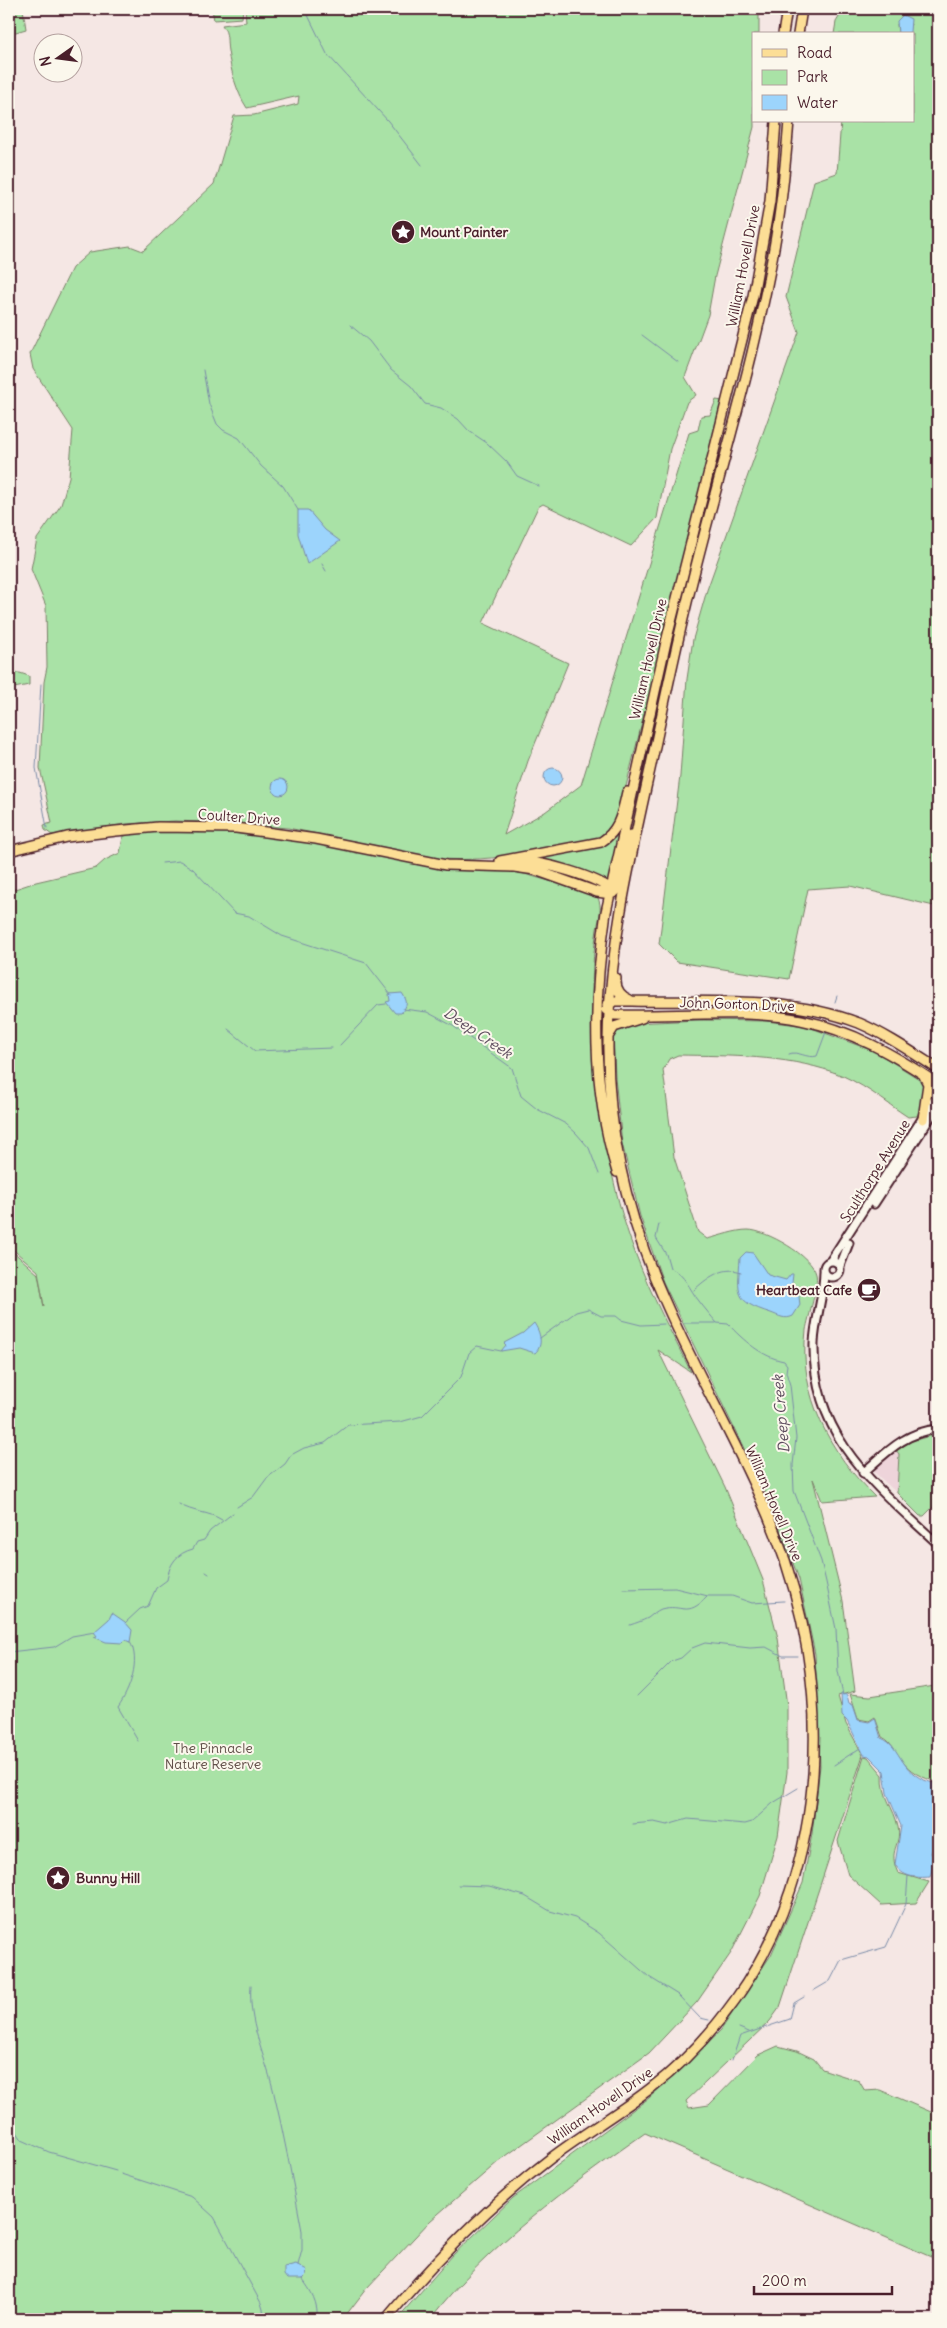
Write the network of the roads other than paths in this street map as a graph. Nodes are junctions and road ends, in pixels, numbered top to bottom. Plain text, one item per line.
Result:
1 (787, 9) edge
2 (802, 9) edge
3 (783, 32) edge
4 (798, 32) edge
5 (776, 122) edge
6 (789, 122) edge
7 (666, 642) junction
8 (647, 785) junction
9 (9, 851) edge
10 (500, 861) junction
11 (467, 866) junction
12 (597, 892) junction
13 (612, 892) junction
14 (622, 905) junction
15 (616, 948) junction
16 (599, 957) junction
17 (597, 995) junction
18 (632, 1001) junction
19 (608, 1008) junction
20 (649, 1015) junction
21 (596, 1022) junction
22 (885, 1036) junction
23 (608, 1038) junction
24 (938, 1061) edge
25 (938, 1069) edge
26 (920, 1073) junction
27 (938, 1084) edge
28 (938, 1094) edge
29 (938, 1106) edge
30 (923, 1119) junction
31 (629, 1205) junction
32 (831, 1260) junction
33 (840, 1266) junction
34 (824, 1271) junction
35 (835, 1276) junction
36 (824, 1289) junction
37 (938, 1429) edge
38 (863, 1473) junction
39 (938, 1544) edge
40 (386, 2319) edge

1 - 3 main road
2 - 4 main road
5 - 7 main road, William Hovell Drive
6 - 8 main road, William Hovell Drive
7 - 10 main road
7 - 13 main road, William Hovell Drive
8 - 13 main road
8 - 14 main road, William Hovell Drive
9 - 11 main road, Coulter Drive
10 - 11 main road, Coulter Drive
10 - 13 main road, Coulter Drive
11 - 12 main road, Coulter Drive
12 - 13 main road, Coulter Drive
12 - 16 main road
13 - 14 main road
13 - 16 main road, William Hovell Drive
14 - 15 main road, William Hovell Drive
15 - 18 main road
15 - 19 main road, William Hovell Drive
16 - 17 main road, William Hovell Drive
17 - 19 main road
17 - 21 main road, William Hovell Drive
18 - 19 main road, John Gorton Drive
18 - 22 main road, John Gorton Drive
19 - 20 main road, John Gorton Drive
19 - 21 main road
19 - 23 main road, William Hovell Drive
20 - 23 main road
20 - 26 main road, John Gorton Drive
21 - 31 main road, William Hovell Drive
22 - 24 main road
22 - 25 main road, John Gorton Drive
23 - 31 main road, William Hovell Drive
26 - 27 main road, John Gorton Drive
26 - 30 main road
28 - 30 street, Sculthorpe Avenue
29 - 33 street, Sculthorpe Avenue
30 - 32 street, Sculthorpe Avenue
31 - 40 main road, William Hovell Drive
32 - 33 street
32 - 34 street
33 - 35 street
34 - 35 street
34 - 36 street
35 - 36 street
36 - 38 street
37 - 38 street
38 - 39 street

